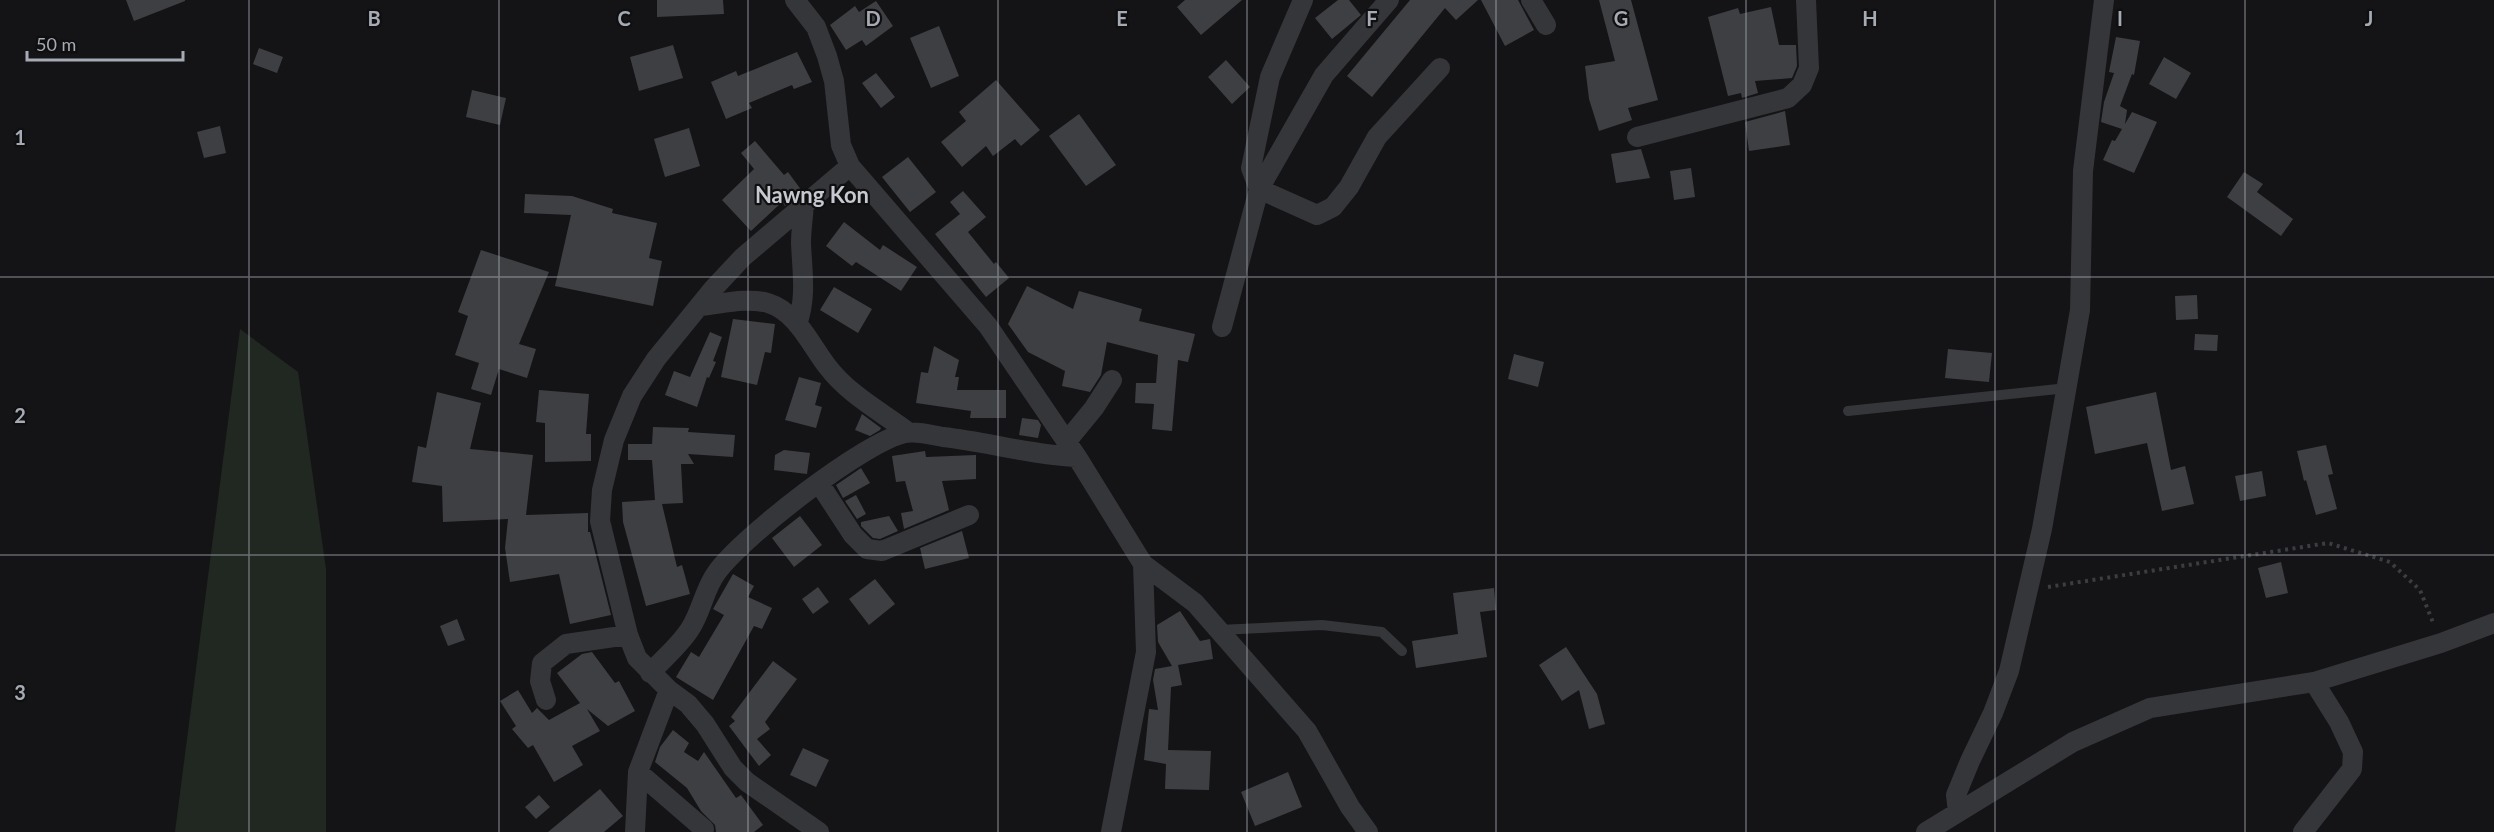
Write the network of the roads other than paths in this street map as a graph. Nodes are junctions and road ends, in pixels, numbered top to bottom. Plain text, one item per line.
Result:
1 (795, 0) edge
2 (1303, 0) edge
3 (1389, 0) edge
4 (1531, 0) edge
5 (1806, 0) edge
6 (2104, 0) edge
7 (1546, 25) dead end
8 (1440, 68) dead end
9 (1637, 136) dead end
10 (850, 166) junction
11 (1259, 189) junction
12 (804, 205) junction
13 (700, 306) junction
14 (797, 324) junction
15 (1222, 327) dead end
16 (1112, 380) dead end
17 (2067, 388) junction
18 (1848, 411) dead end
19 (908, 432) junction
20 (1072, 449) junction
21 (819, 483) junction
22 (969, 515) dead end
23 (1143, 564) junction
24 (2494, 623) edge
25 (1219, 630) junction
26 (628, 635) junction
27 (1402, 651) dead end
28 (650, 673) junction
29 (2314, 682) junction
30 (669, 690) junction
31 (546, 700) dead end
32 (638, 772) junction
33 (1958, 812) junction
34 (704, 829) dead end
35 (634, 832) edge
36 (819, 832) edge
37 (1111, 832) edge
38 (1368, 832) edge
39 (1926, 832) edge
40 (2303, 832) edge

1 - 10 street
2 - 11 street
3 - 11 street
4 - 7 street
5 - 9 street
6 - 17 street
8 - 11 street
10 - 12 street
10 - 20 street
11 - 15 street
12 - 13 street
12 - 14 street
13 - 14 street
13 - 26 street
14 - 19 street
16 - 20 street
17 - 18 lane
17 - 33 street
19 - 20 street
19 - 21 street
20 - 23 street
21 - 22 street
21 - 28 street
23 - 25 street
23 - 37 street
24 - 29 street
25 - 27 lane
25 - 38 street
26 - 28 street
26 - 31 street
28 - 30 street
29 - 33 street
29 - 40 street
30 - 32 street
30 - 36 street
32 - 34 street
32 - 35 street
33 - 39 street

